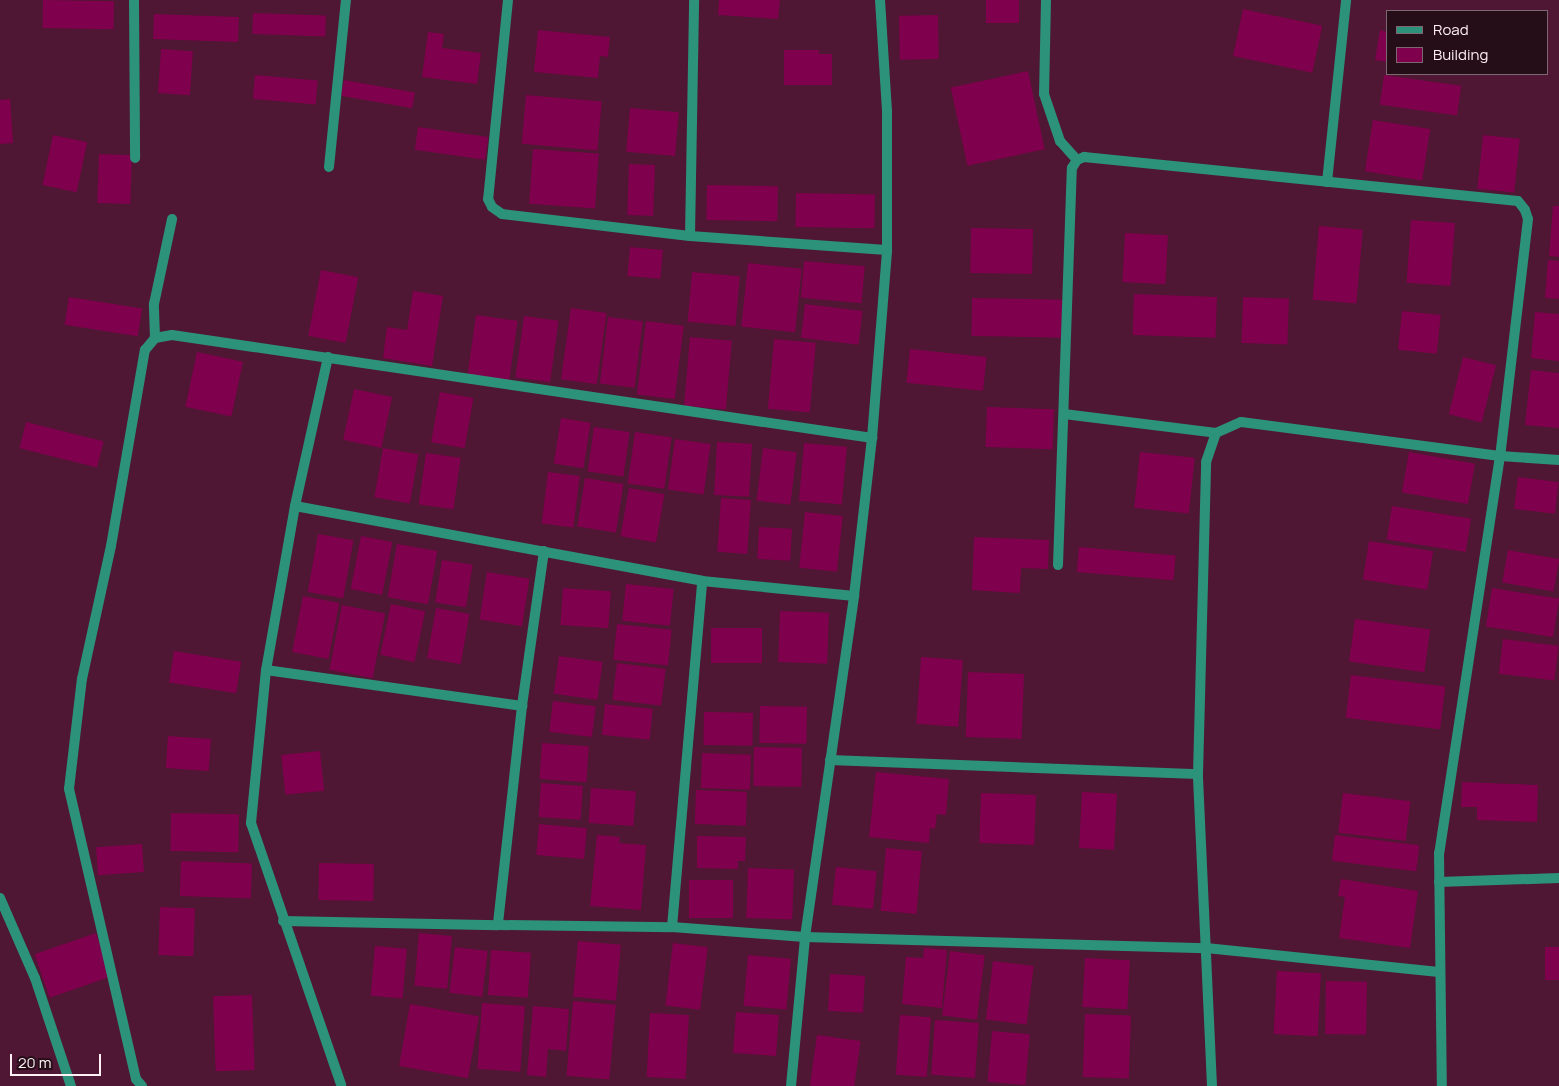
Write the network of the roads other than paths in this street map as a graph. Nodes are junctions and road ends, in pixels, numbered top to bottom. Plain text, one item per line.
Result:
1 (134, 0) edge
2 (346, 0) edge
3 (508, 0) edge
4 (694, 0) edge
5 (880, 0) edge
6 (1046, 0) edge
7 (1346, 0) edge
8 (134, 158) dead end
9 (1077, 160) junction
10 (329, 167) dead end
11 (1327, 182) junction
12 (172, 219) dead end
13 (690, 236) junction
14 (887, 250) junction
15 (155, 338) junction
16 (328, 358) junction
17 (1064, 414) junction
18 (1216, 434) junction
19 (872, 438) junction
20 (1500, 456) junction
21 (1559, 460) edge
22 (295, 506) junction
23 (544, 551) junction
24 (1058, 565) dead end
25 (702, 582) junction
26 (854, 596) junction
27 (266, 670) junction
28 (522, 706) junction
29 (830, 760) junction
30 (1198, 774) junction
31 (1559, 878) edge
32 (1439, 882) junction
33 (0, 898) edge
34 (283, 921) junction
35 (498, 925) junction
36 (672, 927) junction
37 (805, 937) junction
38 (1206, 948) junction
39 (1439, 972) junction
40 (71, 1086) edge
41 (142, 1086) edge
42 (339, 1086) edge
43 (347, 1086) edge
44 (791, 1086) edge
45 (1212, 1086) edge
46 (1442, 1086) edge

1 - 8 street
2 - 10 street
3 - 13 street
4 - 13 street
5 - 14 street
6 - 9 street
7 - 11 street
9 - 11 street
9 - 17 street
11 - 20 street
12 - 15 street
13 - 14 street
14 - 19 street
15 - 16 street
15 - 41 street
16 - 19 street
16 - 22 street
17 - 18 street
17 - 24 street
18 - 20 street
18 - 30 street
19 - 26 street
20 - 21 street
20 - 32 street
22 - 23 street
22 - 27 street
23 - 25 street
23 - 28 street
25 - 26 street
25 - 36 street
26 - 29 street
27 - 28 street
27 - 34 street
28 - 35 street
29 - 30 street
29 - 37 street
30 - 38 street
31 - 32 street
32 - 39 street
33 - 40 street
34 - 35 street
34 - 42 street
35 - 36 street
36 - 37 street
37 - 38 street
37 - 44 street
38 - 39 street
38 - 45 street
39 - 46 street
42 - 43 street

